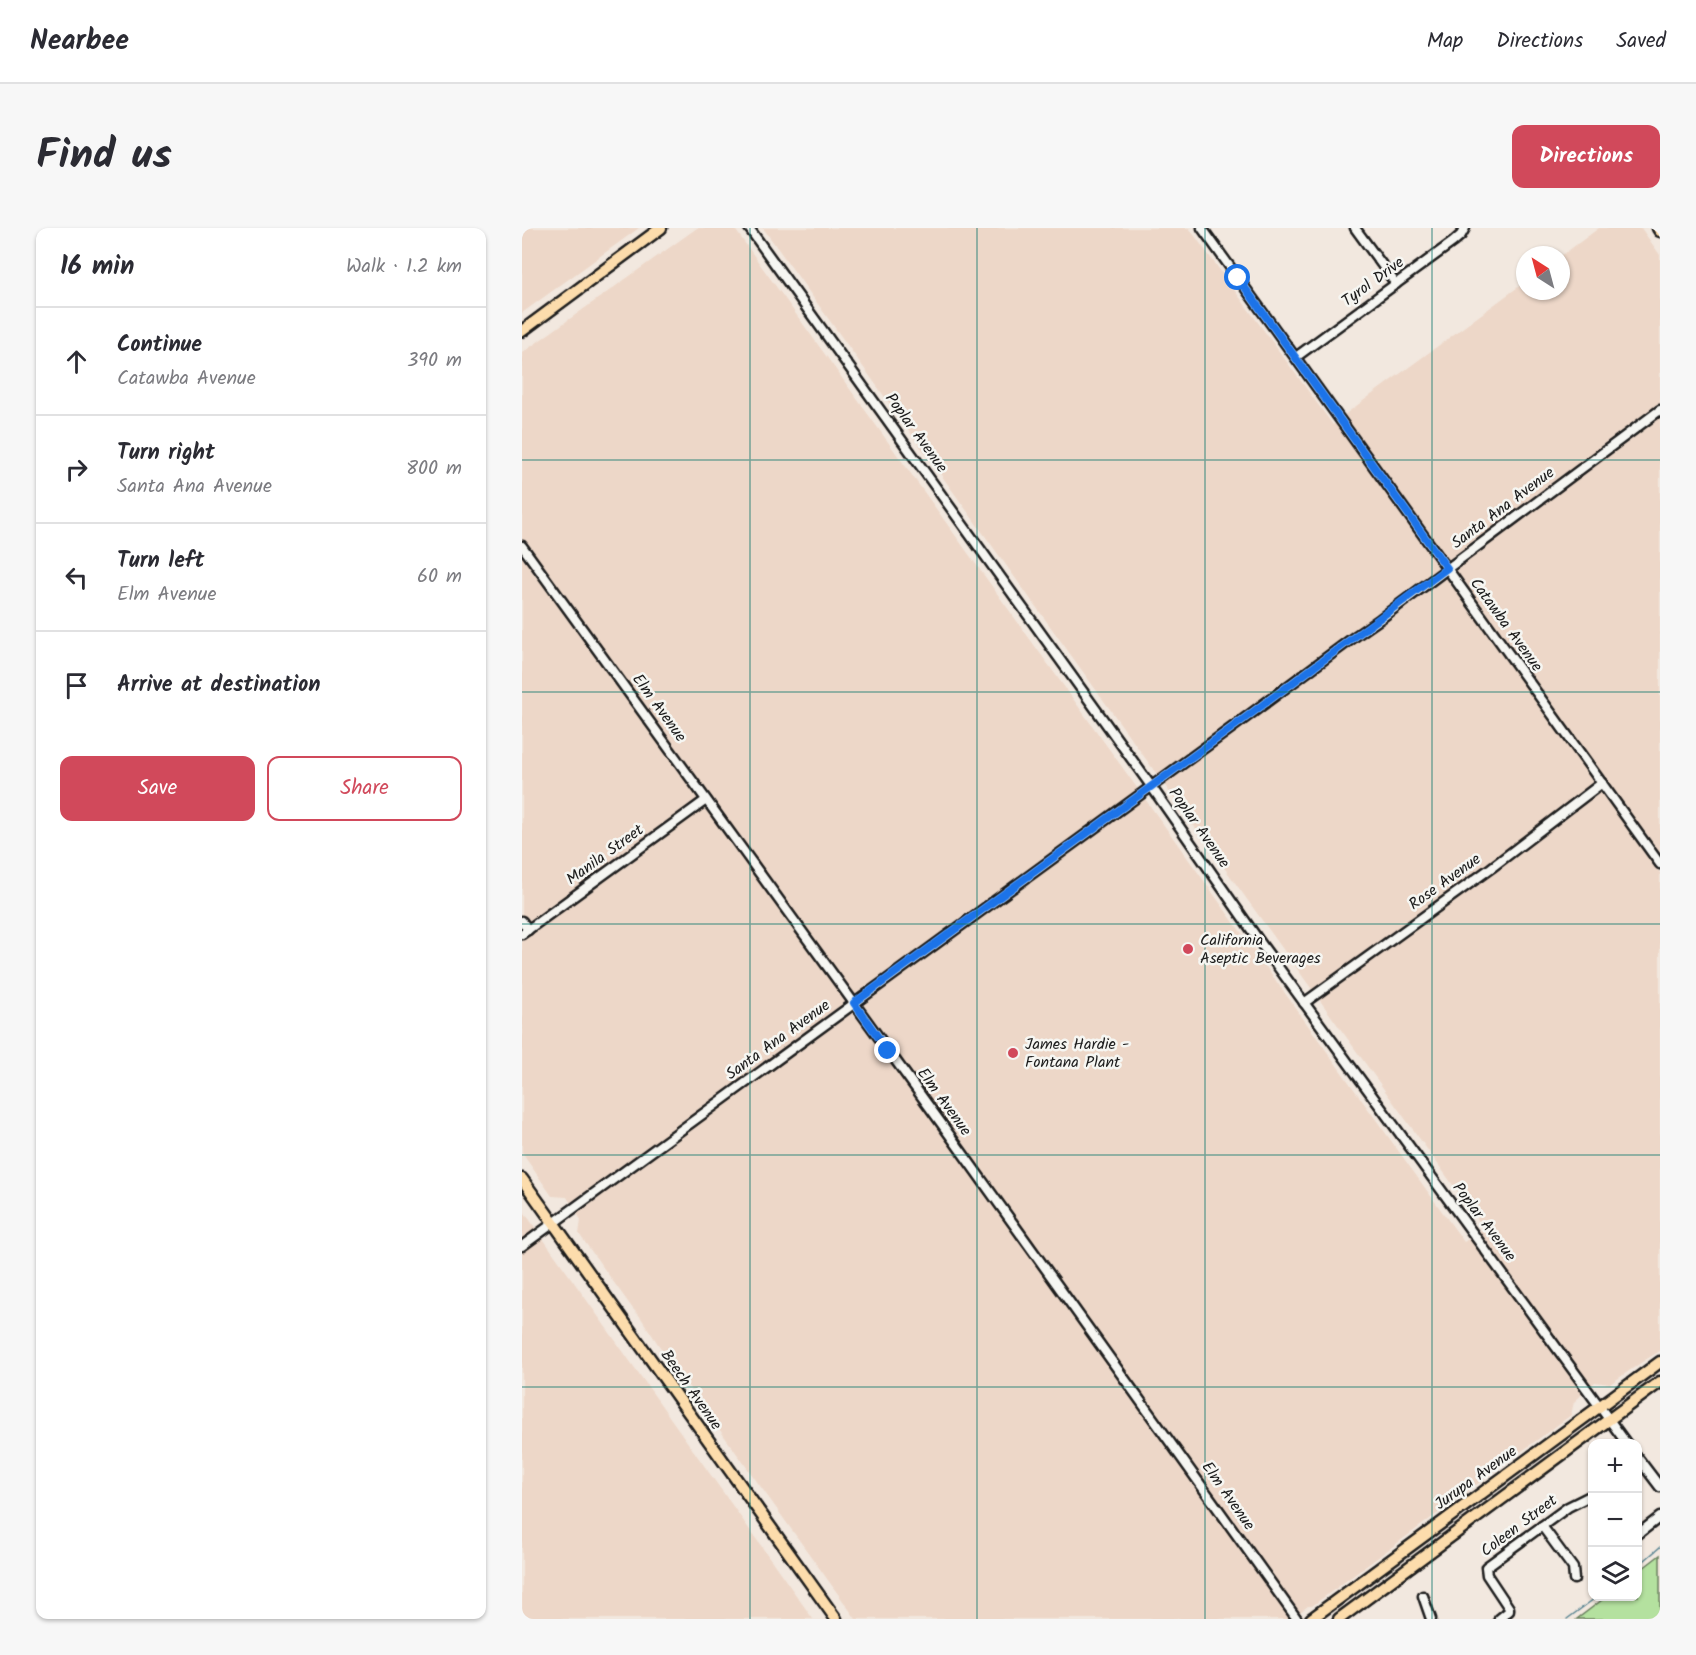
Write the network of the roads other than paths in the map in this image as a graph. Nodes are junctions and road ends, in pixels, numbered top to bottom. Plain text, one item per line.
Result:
1 (661, 228) edge
2 (749, 228) edge
3 (1202, 228) edge
4 (1355, 228) edge
5 (1465, 228) edge
6 (1396, 284) junction
7 (522, 331) edge
8 (1296, 357) junction
9 (1660, 410) edge
10 (522, 546) edge
11 (1447, 568) junction
12 (1602, 783) junction
13 (1151, 786) junction
14 (706, 800) junction
15 (1660, 864) edge
16 (522, 921) edge
17 (525, 932) edge
18 (854, 1003) junction
19 (1304, 1003) junction
20 (522, 1179) edge
21 (554, 1223) junction
22 (522, 1246) edge
23 (1660, 1362) edge
24 (1660, 1382) edge
25 (1600, 1406) junction
26 (1610, 1419) junction
27 (1624, 1439) edge
28 (1642, 1463) edge
29 (1660, 1487) edge
30 (1588, 1497) edge
31 (1660, 1517) edge
32 (1542, 1526) junction
33 (1642, 1531) edge
34 (1574, 1579) dead end
35 (1423, 1596) dead end
36 (836, 1619) edge
37 (1297, 1619) edge
38 (1311, 1619) edge
39 (1340, 1619) edge
40 (1431, 1619) edge
41 (1499, 1619) edge

1 - 7 main road
2 - 13 street, Poplar Avenue
3 - 8 street, Catawba Avenue
4 - 6 street
5 - 6 street, Tyrol Drive
6 - 8 street, Tyrol Drive
8 - 11 street, Catawba Avenue
9 - 11 street, Santa Ana Avenue
10 - 14 street, Elm Avenue
11 - 12 street, Catawba Avenue
11 - 13 street, Santa Ana Avenue
12 - 15 street, Catawba Avenue
12 - 19 street, Rose Avenue
13 - 18 street, Santa Ana Avenue
13 - 19 street, Poplar Avenue
14 - 17 street, Manila Street
14 - 18 street, Elm Avenue
16 - 17 street
18 - 21 street, Santa Ana Avenue
18 - 37 street, Elm Avenue
19 - 25 street, Poplar Avenue
20 - 21 main road, Beech Avenue
21 - 22 street, Santa Ana Avenue
21 - 36 main road, Beech Avenue
23 - 25 main road, Jurupa Avenue
24 - 26 main road, Jurupa Avenue
25 - 26 street, Poplar Avenue
25 - 38 main road, Jurupa Avenue
26 - 27 street, Poplar Avenue
26 - 39 main road, Jurupa Avenue
28 - 29 street
30 - 32 street, Coleen Street
31 - 33 street
32 - 34 street
32 - 41 street, Coleen Street
35 - 40 street

